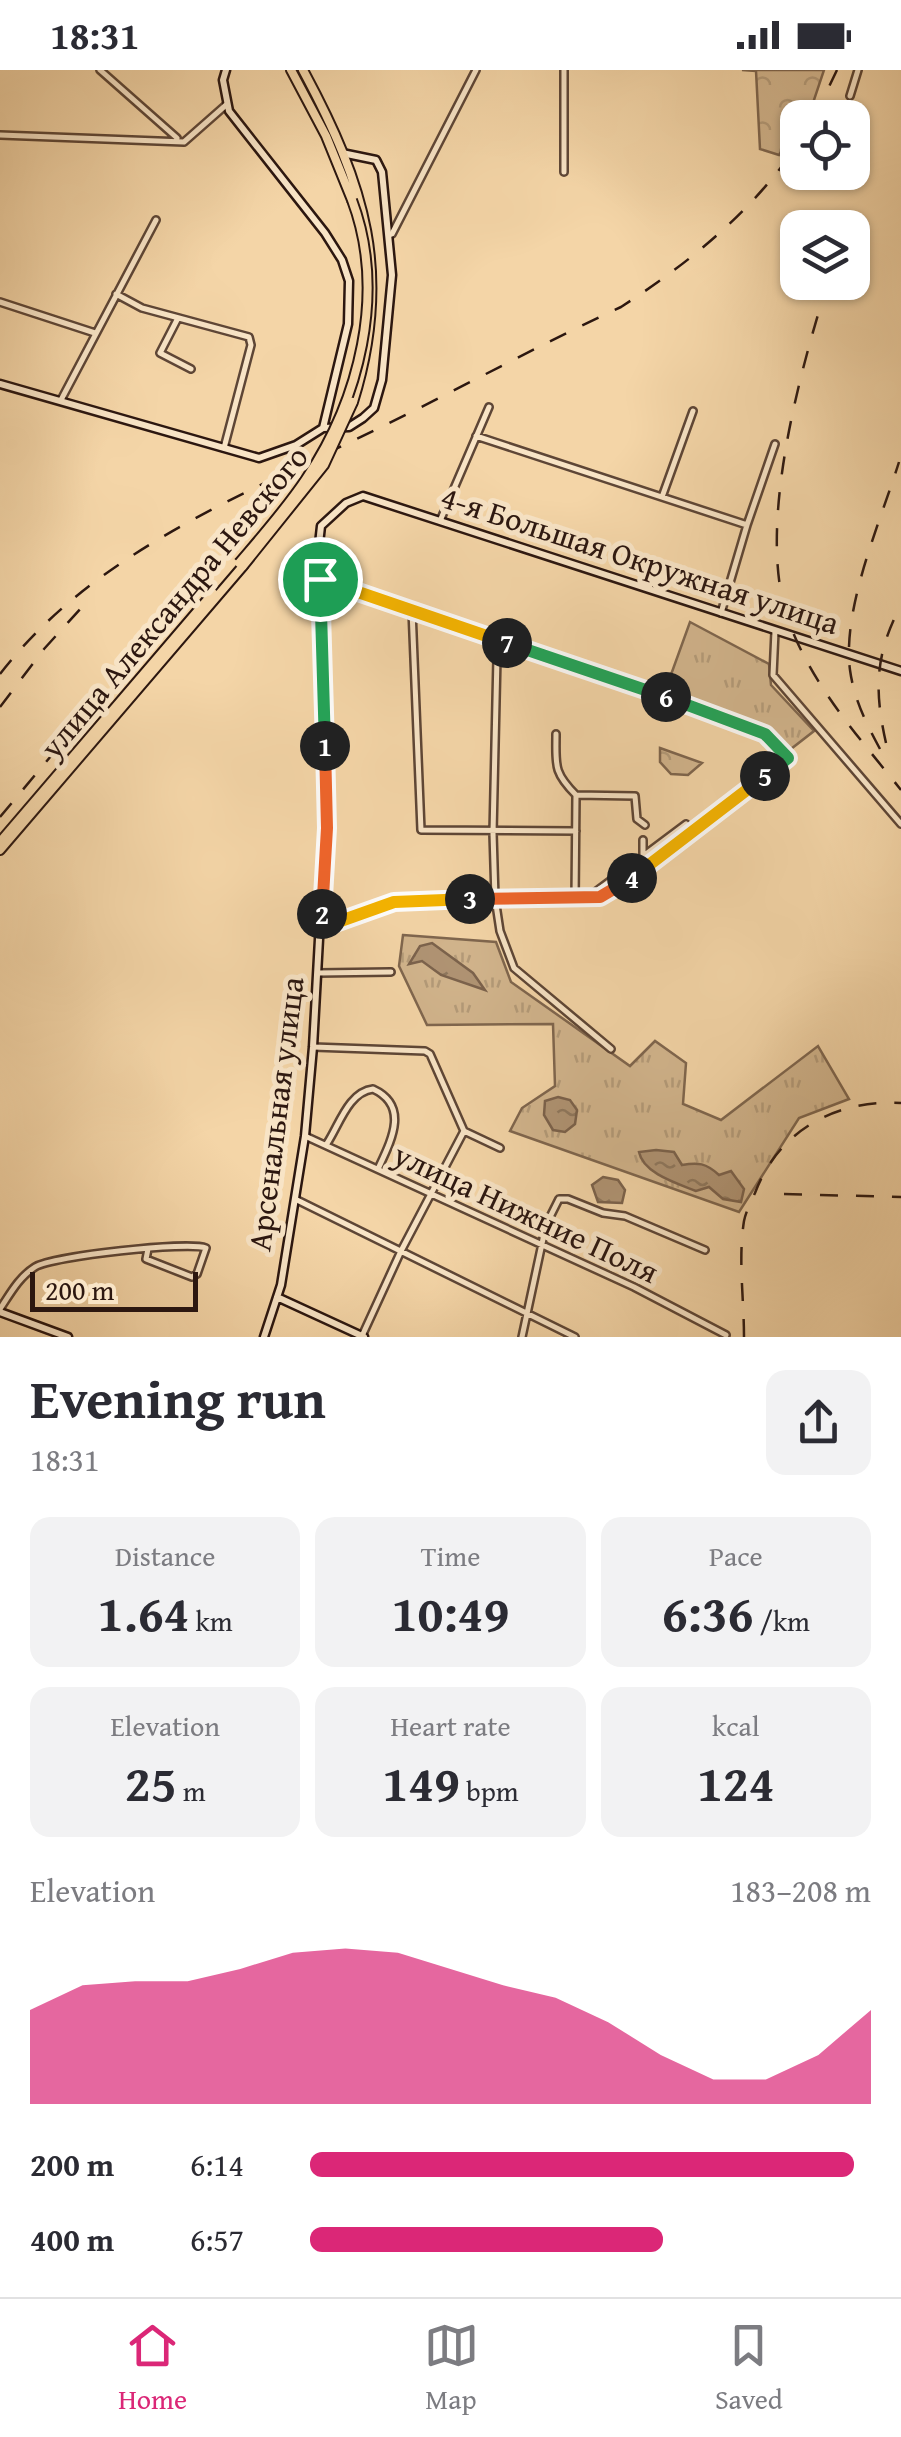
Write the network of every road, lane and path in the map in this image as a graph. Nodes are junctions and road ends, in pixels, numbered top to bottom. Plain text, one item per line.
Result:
1 (100, 70) edge
2 (226, 70) edge
3 (291, 70) edge
4 (302, 70) edge
5 (476, 70) edge
6 (564, 70) edge
7 (858, 70) edge
8 (850, 96) dead end
9 (226, 105) junction
10 (0, 136) edge
11 (179, 140) junction
12 (342, 153) junction
13 (364, 157) junction
14 (564, 172) dead end
15 (350, 177) junction
16 (356, 199) junction
17 (385, 206) junction
18 (404, 211) junction
19 (156, 220) dead end
20 (389, 235) junction
21 (116, 294) junction
22 (0, 302) edge
23 (178, 318) junction
24 (95, 333) junction
25 (191, 369) dead end
26 (0, 384) edge
27 (61, 400) junction
28 (489, 407) dead end
29 (693, 411) dead end
30 (324, 425) junction
31 (476, 436) junction
32 (774, 444) dead end
33 (224, 448) junction
34 (362, 496) joint
35 (662, 497) junction
36 (440, 521) junction
37 (747, 525) junction
38 (241, 565) junction
39 (320, 579) junction
40 (412, 610) junction
41 (721, 613) junction
42 (775, 631) junction
43 (501, 641) junction
44 (901, 672) edge
45 (556, 734) dead end
46 (576, 795) junction
47 (686, 824) dead end
48 (901, 824) edge
49 (644, 825) dead end
50 (493, 832) junction
51 (576, 832) junction
52 (643, 840) dead end
53 (0, 842) edge
54 (0, 850) edge
55 (643, 856) junction
56 (495, 898) junction
57 (575, 898) junction
58 (586, 899) junction
59 (321, 928) junction
60 (391, 972) dead end
61 (318, 973) junction
62 (313, 1048) junction
63 (611, 1048) dead end
64 (464, 1131) junction
65 (305, 1136) junction
66 (326, 1145) junction
67 (500, 1148) dead end
68 (378, 1168) junction
69 (432, 1193) junction
70 (295, 1199) junction
71 (541, 1246) junction
72 (148, 1249) junction
73 (706, 1250) dead end
74 (401, 1251) junction
75 (277, 1298) junction
76 (0, 1311) edge
77 (528, 1314) junction
78 (726, 1335) edge
79 (68, 1337) edge
80 (264, 1337) edge
81 (363, 1337) edge
82 (522, 1337) edge
83 (575, 1337) edge

1 - 11 street
2 - 9 street
3 - 16 main road
4 - 12 main road
5 - 18 street
6 - 14 street
7 - 8 street
9 - 11 street
9 - 30 street, улица Александра Невского
10 - 11 street
12 - 13 street
12 - 15 main road
13 - 15 street
13 - 17 street, улица Александра Невского
15 - 16 main road
16 - 38 main road, улица Александра Невского, bridge
17 - 18 street
17 - 20 street, улица Александра Невского
18 - 20 street
19 - 21 street
20 - 30 street, улица Александра Невского
21 - 23 street
21 - 24 street
22 - 24 street
23 - 25 street
23 - 33 street
24 - 27 street
26 - 27 street
27 - 33 street
28 - 31 street
29 - 35 street
30 - 33 street
31 - 35 street
31 - 36 street
32 - 37 street
34 - 36 street, 4-я Большая Окружная улица
34 - 39 street, Арсенальная улица
35 - 37 street
36 - 41 street, 4-я Большая Окружная улица
37 - 41 street
38 - 53 main road
38 - 54 main road, улица Александра Невского
39 - 40 street
39 - 59 street, Арсенальная улица
40 - 43 street
40 - 50 street
41 - 42 street, 4-я Большая Окружная улица
42 - 44 street, 4-я Большая Окружная улица
42 - 48 street
43 - 50 street
43 - 58 street
45 - 46 street
46 - 49 street
46 - 51 street
47 - 55 street
50 - 51 street
50 - 56 street
51 - 57 street
52 - 55 street
55 - 58 street
56 - 57 street
56 - 59 street
56 - 63 street
57 - 58 street
59 - 61 street, Арсенальная улица
60 - 61 street
61 - 62 street, Арсенальная улица
62 - 64 street
62 - 65 street, Арсенальная улица
64 - 67 street
64 - 69 street
65 - 66 street, улица Нижние Поля
65 - 70 street, Арсенальная улица
66 - 68 street, улица Нижние Поля
66 - 68 street
68 - 69 street, улица Нижние Поля
69 - 71 street, улица Нижние Поля
69 - 74 street
70 - 74 street
70 - 75 street, Арсенальная улица
71 - 73 street
71 - 77 street
71 - 78 street, улица Нижние Поля
72 - 72 street
72 - 76 street
74 - 77 street
74 - 81 street
75 - 80 street, Арсенальная улица
75 - 81 street
76 - 79 street
77 - 82 street
77 - 83 street

